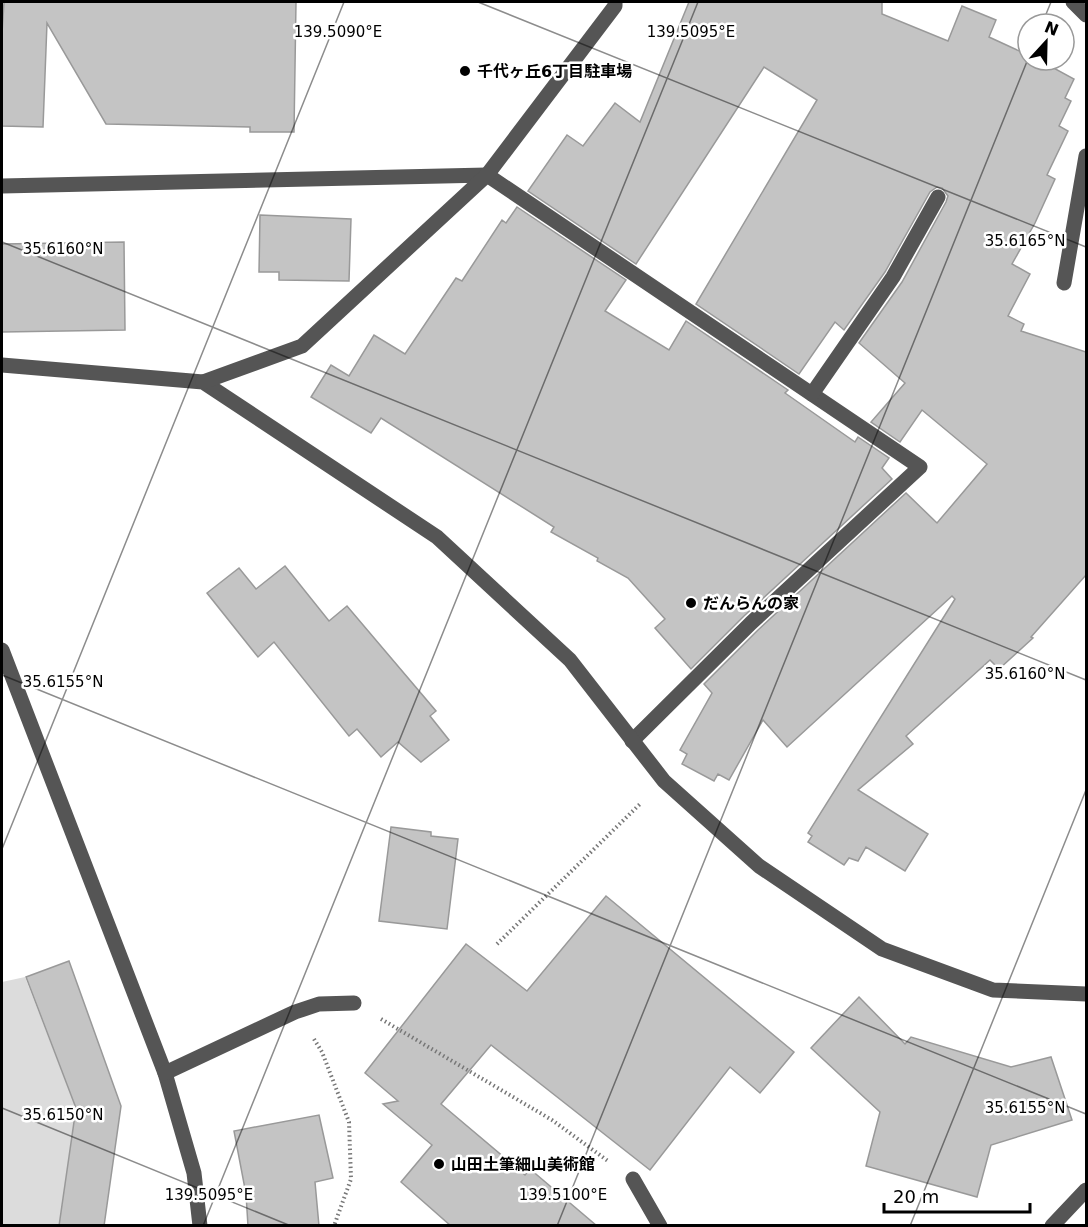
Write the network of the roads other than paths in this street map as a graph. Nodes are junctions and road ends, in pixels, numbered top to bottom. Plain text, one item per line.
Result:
1 (615, 2) edge
2 (1072, 2) edge
3 (1086, 15) edge
4 (1086, 156) edge
5 (487, 175) junction
6 (2, 186) edge
7 (938, 197) dead end
8 (1064, 283) dead end
9 (2, 365) edge
10 (203, 382) junction
11 (812, 394) junction
12 (2, 650) edge
13 (632, 741) junction
14 (1086, 994) edge
15 (354, 1003) road end
16 (165, 1073) junction
17 (633, 1179) road end
18 (1086, 1190) edge
19 (200, 1226) edge
20 (660, 1226) edge
21 (1052, 1226) edge

1 - 5 street
2 - 3 street
4 - 8 street
5 - 6 street
5 - 10 street
5 - 11 street
7 - 11 street
9 - 10 street
10 - 13 street
11 - 13 street
12 - 16 street
13 - 14 street
15 - 16 street
16 - 19 street
17 - 20 street
18 - 21 street

